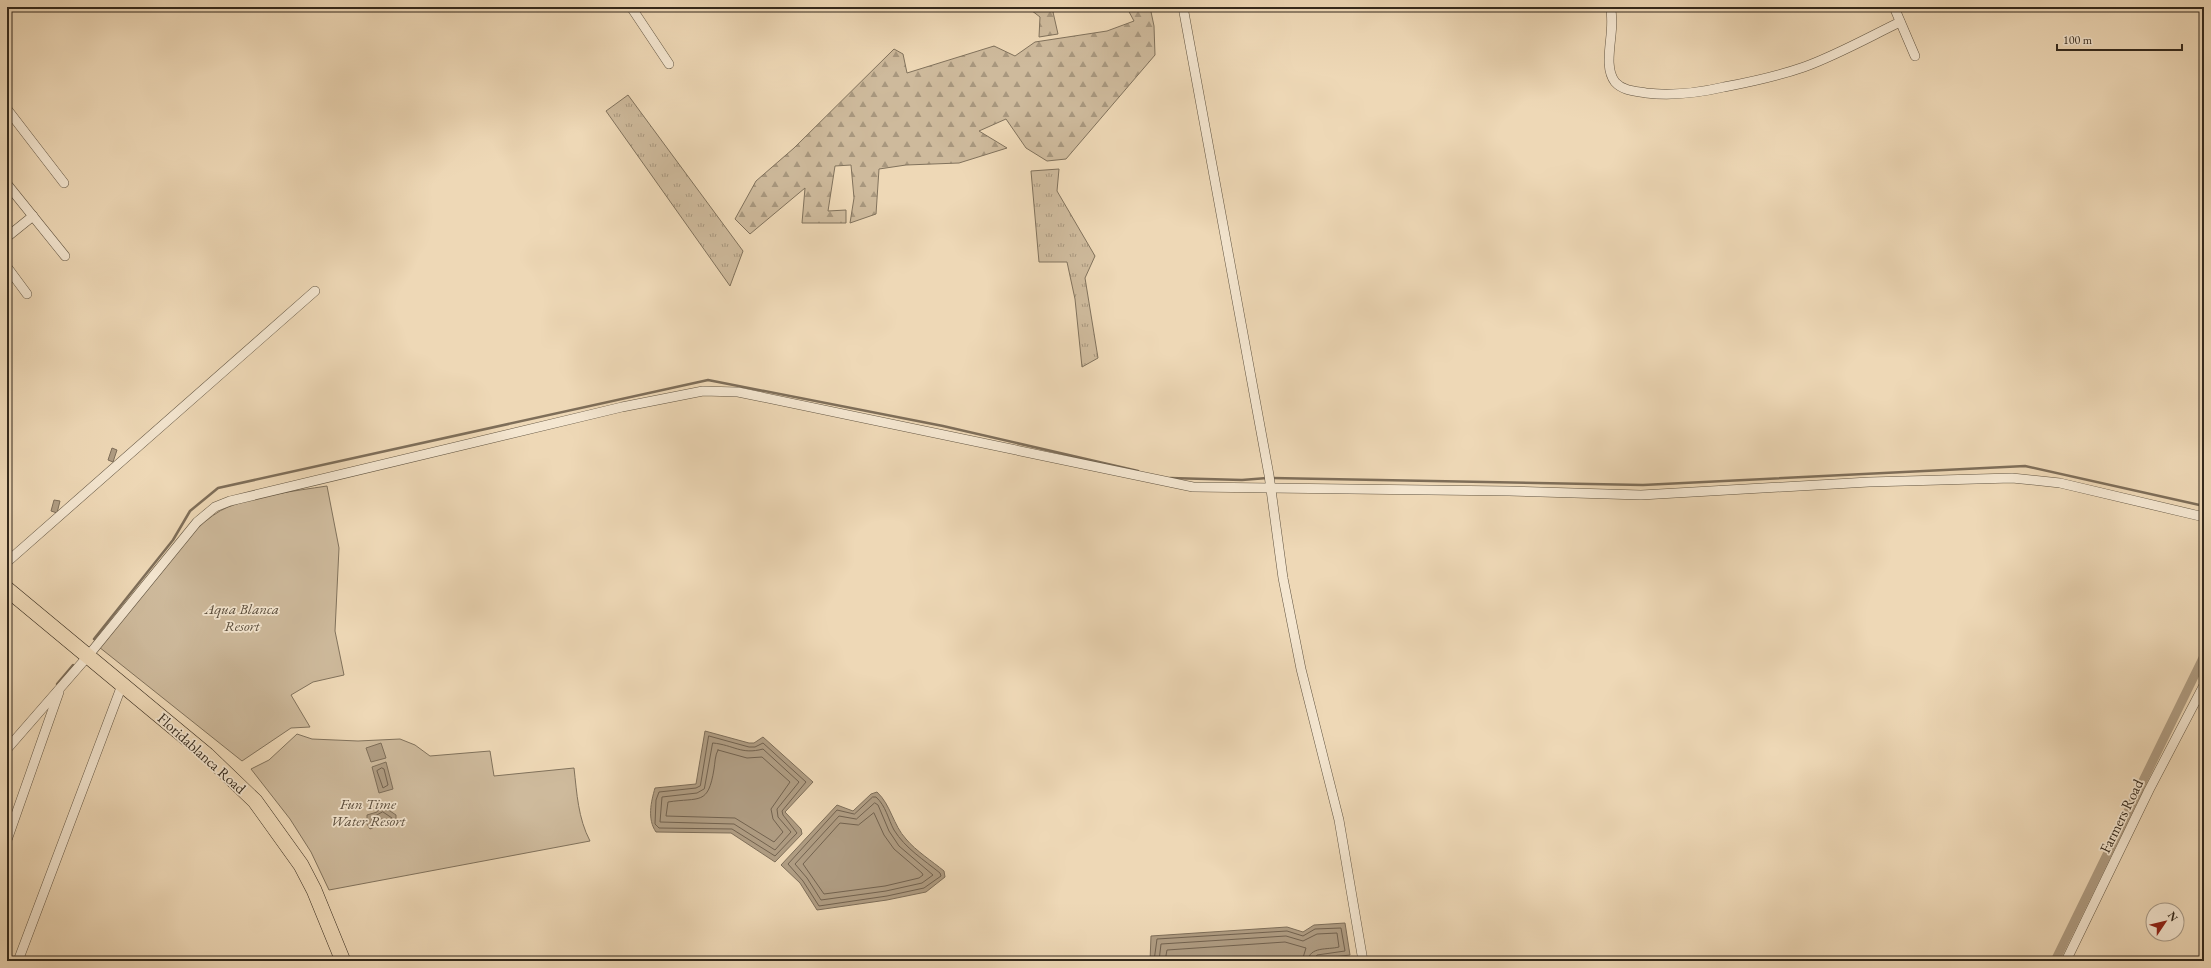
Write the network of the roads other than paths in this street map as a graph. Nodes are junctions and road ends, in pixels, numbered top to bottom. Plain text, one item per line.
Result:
1 (631, 7) edge
2 (1183, 7) edge
3 (1610, 7) edge
4 (1894, 7) edge
5 (1900, 22) junction
6 (1915, 56) dead end
7 (669, 64) dead end
8 (7, 109) edge
9 (64, 183) dead end
10 (7, 184) edge
11 (33, 216) junction
12 (7, 237) edge
13 (66, 256) dead end
14 (7, 267) edge
15 (315, 291) dead end
16 (27, 294) dead end
17 (1270, 482) junction
18 (2204, 518) edge
19 (7, 562) edge
20 (7, 589) edge
21 (88, 656) junction
22 (122, 685) junction
23 (2204, 685) edge
24 (61, 688) junction
25 (7, 749) edge
26 (7, 840) edge
27 (18, 961) edge
28 (343, 961) edge
29 (1363, 961) edge
30 (2066, 961) edge

1 - 7 street
2 - 17 street
3 - 5 street
4 - 5 street
5 - 6 street
8 - 9 street
10 - 11 street
11 - 12 street
11 - 13 street
14 - 16 street
15 - 19 street
17 - 18 street
17 - 21 street
17 - 29 street
20 - 21 main road, Floridablanca Road
21 - 22 main road, Floridablanca Road
21 - 24 street
22 - 27 street
22 - 28 main road, Floridablanca Road
23 - 30 street, Farmers Road
24 - 25 street
24 - 26 street

